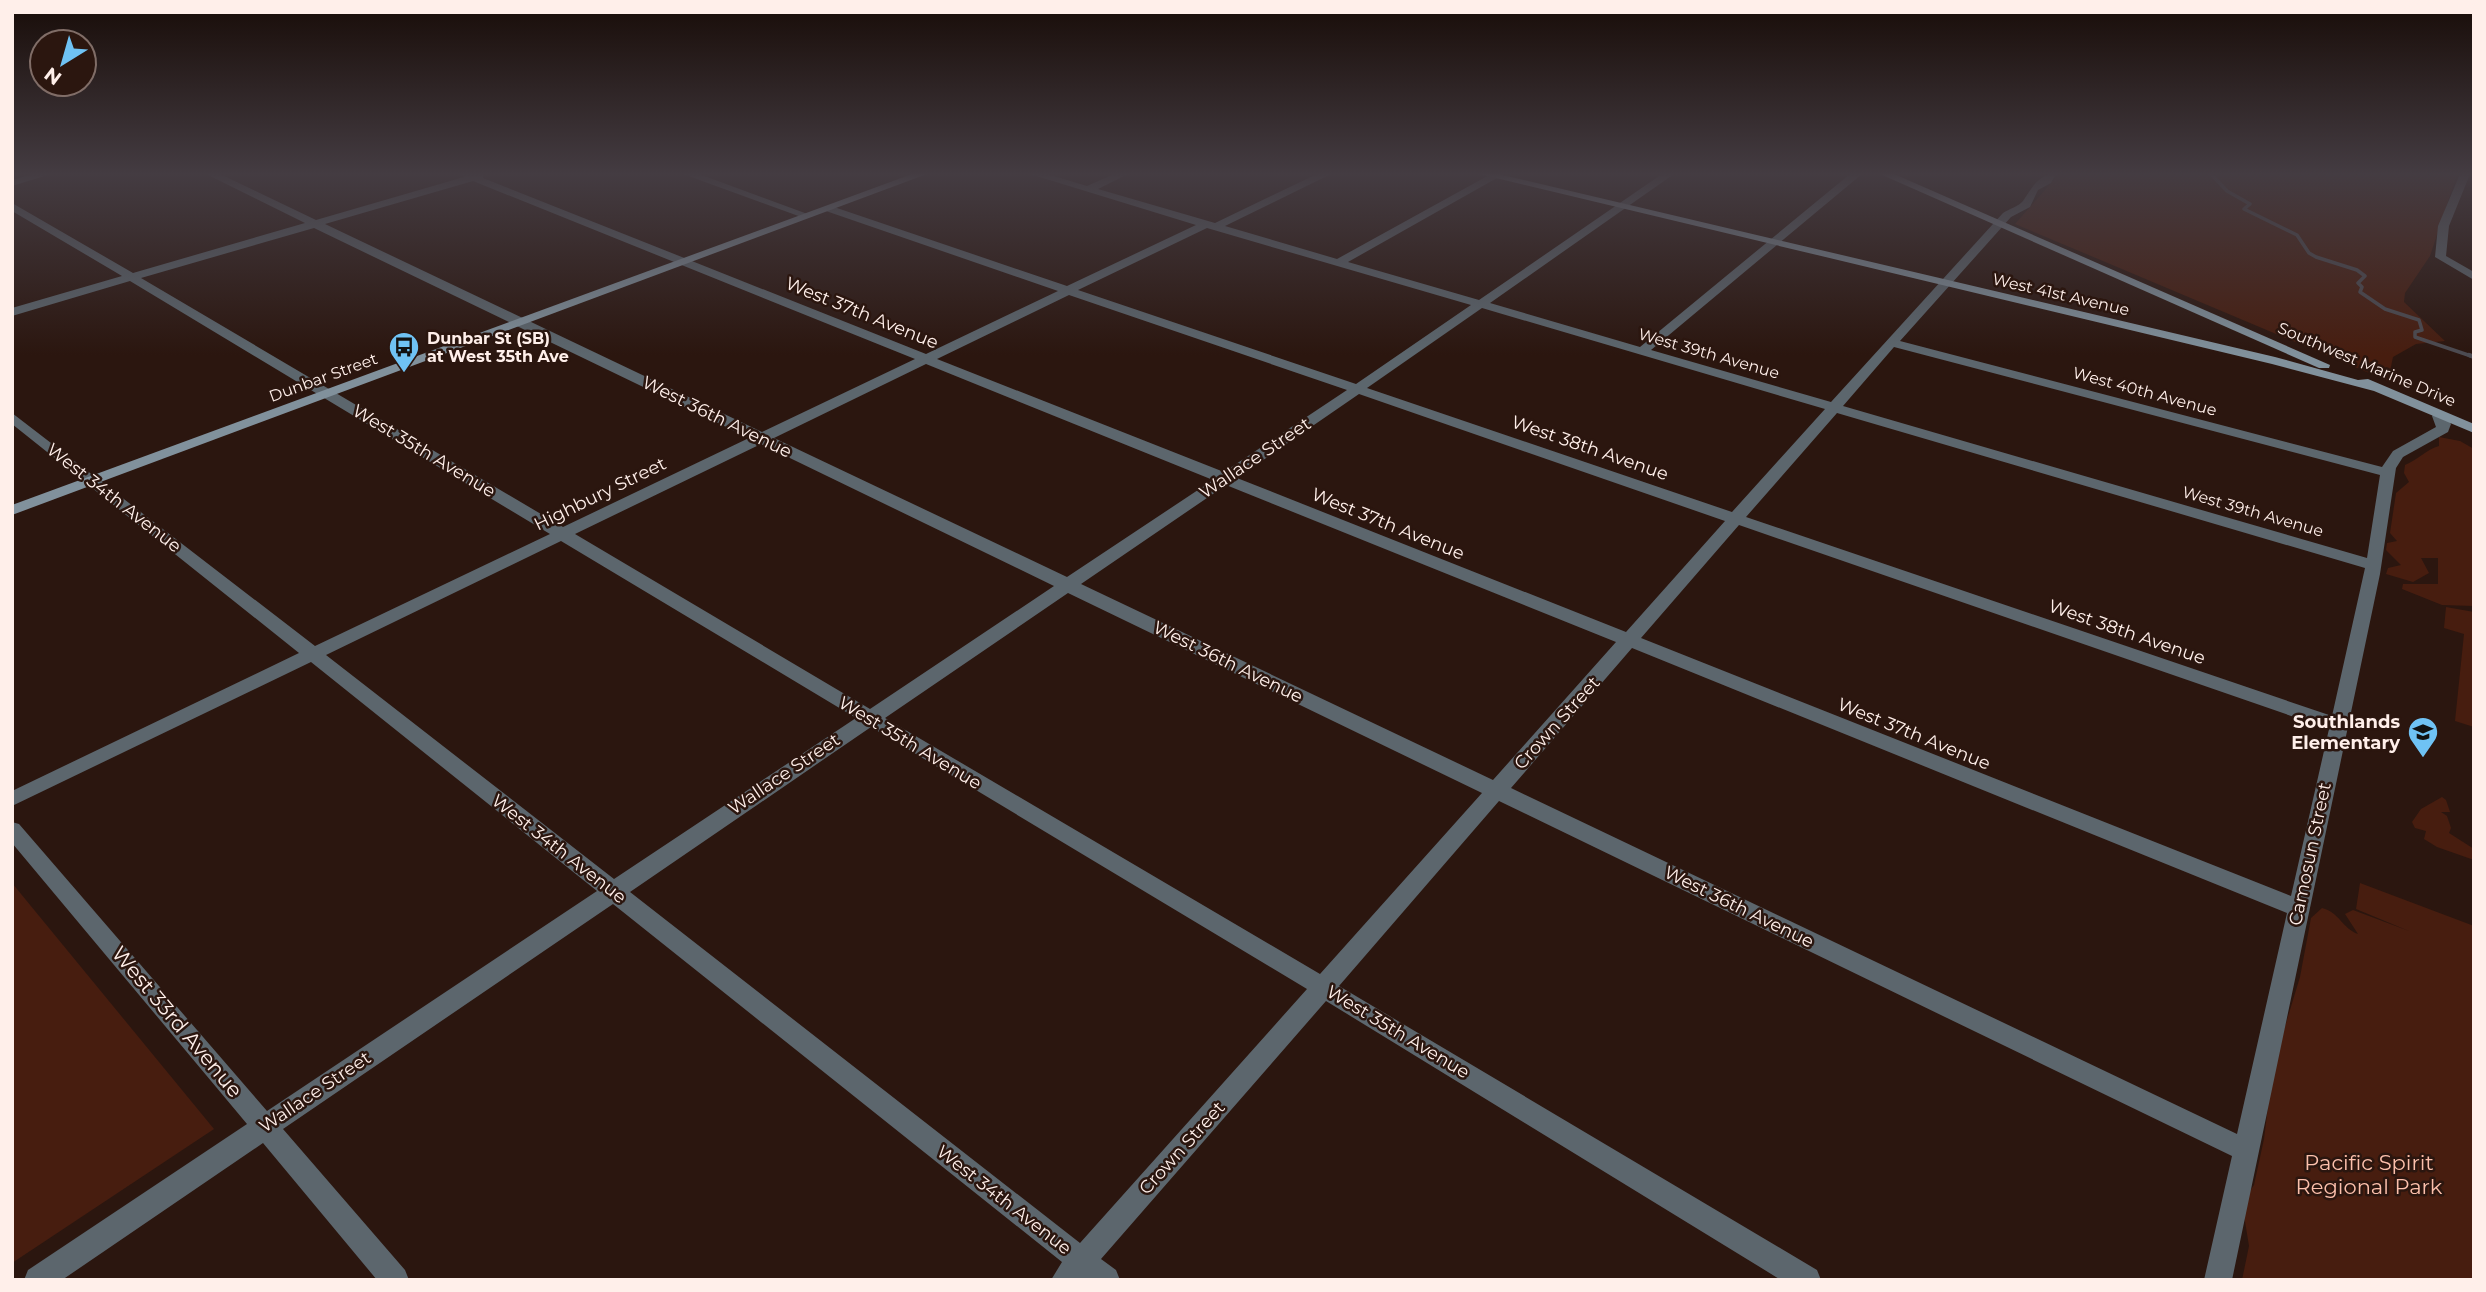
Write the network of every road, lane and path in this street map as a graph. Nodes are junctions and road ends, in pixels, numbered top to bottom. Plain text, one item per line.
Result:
1 (60, 234) edge
2 (280, 234) edge
3 (337, 234) edge
4 (616, 234) edge
5 (759, 234) edge
6 (905, 234) edge
7 (1191, 234) edge
8 (1239, 234) edge
9 (1388, 234) edge
10 (1580, 234) edge
11 (1733, 234) edge
12 (1786, 234) edge
13 (1989, 234) edge
14 (2019, 234) edge
15 (2443, 234) edge
16 (1774, 244) junction
17 (684, 262) junction
18 (1338, 263) junction
19 (132, 277) junction
20 (2474, 278) edge
21 (1943, 284) junction
22 (1067, 289) junction
23 (1479, 304) junction
24 (12, 312) edge
25 (2216, 320) junction
26 (521, 323) junction
27 (2245, 333) junction
28 (1893, 343) junction
29 (2194, 344) junction
30 (1643, 351) junction
31 (925, 359) junction
32 (2263, 360) junction
33 (2320, 373) junction
34 (2371, 388) junction
35 (1357, 389) junction
36 (2348, 389) junction
37 (328, 394) junction
38 (1835, 408) junction
39 (12, 417) edge
40 (2441, 422) junction
41 (2474, 429) edge
42 (761, 438) junction
43 (2474, 441) edge
44 (2388, 473) junction
45 (1223, 479) junction
46 (93, 481) junction
47 (12, 510) edge
48 (1738, 519) junction
49 (561, 534) junction
50 (2373, 565) junction
51 (1067, 585) junction
52 (1630, 641) junction
53 (312, 654) junction
54 (868, 718) junction
55 (2338, 725) junction
56 (1497, 791) junction
57 (12, 799) edge
58 (12, 829) edge
59 (612, 891) junction
60 (2298, 908) junction
61 (1324, 988) junction
62 (265, 1126) junction
63 (2245, 1150) junction
64 (1082, 1261) junction
65 (38, 1280) edge
66 (395, 1280) edge
67 (1065, 1280) edge
68 (1106, 1280) edge
69 (1807, 1280) edge
70 (2218, 1280) edge

1 - 19 street, West 35th Avenue
2 - 19 street
3 - 26 street, West 36th Avenue
4 - 17 street, West 37th Avenue
5 - 17 main road, Dunbar Street
6 - 22 street, West 38th Avenue
7 - 22 street, Highbury Street
8 - 18 street, West 39th Avenue
9 - 18 street
10 - 23 street, Wallace Street
11 - 16 main road, West 41st Avenue
12 - 16 street
13 - 21 street, Crown Street
14 - 25 main road, Southwest Marine Drive
15 - 20 street
16 - 21 main road, West 41st Avenue
16 - 30 street
17 - 26 main road, Dunbar Street
17 - 31 street, West 37th Avenue
18 - 23 street, West 39th Avenue
19 - 24 street
19 - 37 street, West 35th Avenue
21 - 28 street, Crown Street
21 - 29 main road, West 41st Avenue
22 - 31 street, Highbury Street
22 - 35 street, West 38th Avenue
23 - 30 street, West 39th Avenue
23 - 35 street, Wallace Street
25 - 27 main road, Southwest Marine Drive
25 - 29 main road
26 - 37 main road, Dunbar Street
26 - 42 street, West 36th Avenue
27 - 33 main road, Southwest Marine Drive
27 - 34 main road, Southwest Marine Drive
28 - 38 street, Crown Street
28 - 44 street, West 40th Avenue
29 - 32 main road, West 41st Avenue
30 - 38 street, West 39th Avenue
31 - 42 street, Highbury Street
31 - 45 street, West 37th Avenue
32 - 33 main road, West 41st Avenue
32 - 36 main road, West 41st Avenue
33 - 34 main road, West 41st Avenue
33 - 36 main road, Southwest Marine Drive
34 - 40 main road, Southwest Marine Drive
35 - 45 street, Wallace Street
35 - 48 street, West 38th Avenue
36 - 40 main road, Southwest Marine Drive
37 - 46 main road, Dunbar Street
37 - 49 street, West 35th Avenue
38 - 48 street, Crown Street
38 - 50 street, West 39th Avenue
39 - 46 street, West 34th Avenue
40 - 41 main road, Southwest Marine Drive
40 - 43 main road, Southwest Marine Drive
40 - 44 street
42 - 49 street, Highbury Street
42 - 51 street, West 36th Avenue
44 - 50 street, Camosun Street
45 - 51 street, Wallace Street
45 - 52 street, West 37th Avenue
46 - 47 main road, Dunbar Street
46 - 53 street, West 34th Avenue
48 - 52 street, Crown Street
48 - 55 street, West 38th Avenue
49 - 53 street, Highbury Street
49 - 54 street, West 35th Avenue
50 - 55 street, Camosun Street
51 - 54 street, Wallace Street
51 - 56 street, West 36th Avenue
52 - 56 street, Crown Street
52 - 60 street, West 37th Avenue
53 - 57 street, Highbury Street
53 - 59 street, West 34th Avenue
54 - 59 street, Wallace Street
54 - 61 street, West 35th Avenue
55 - 60 street, Camosun Street
56 - 61 street, Crown Street
56 - 63 street, West 36th Avenue
58 - 62 street, West 33rd Avenue
59 - 62 street, Wallace Street
59 - 64 street, West 34th Avenue
60 - 63 street, Camosun Street
61 - 64 street, Crown Street
61 - 69 street, West 35th Avenue
62 - 65 street, Wallace Street
62 - 66 street, West 33rd Avenue
63 - 70 street, Camosun Street
64 - 67 street, Crown Street
64 - 68 street, West 34th Avenue

